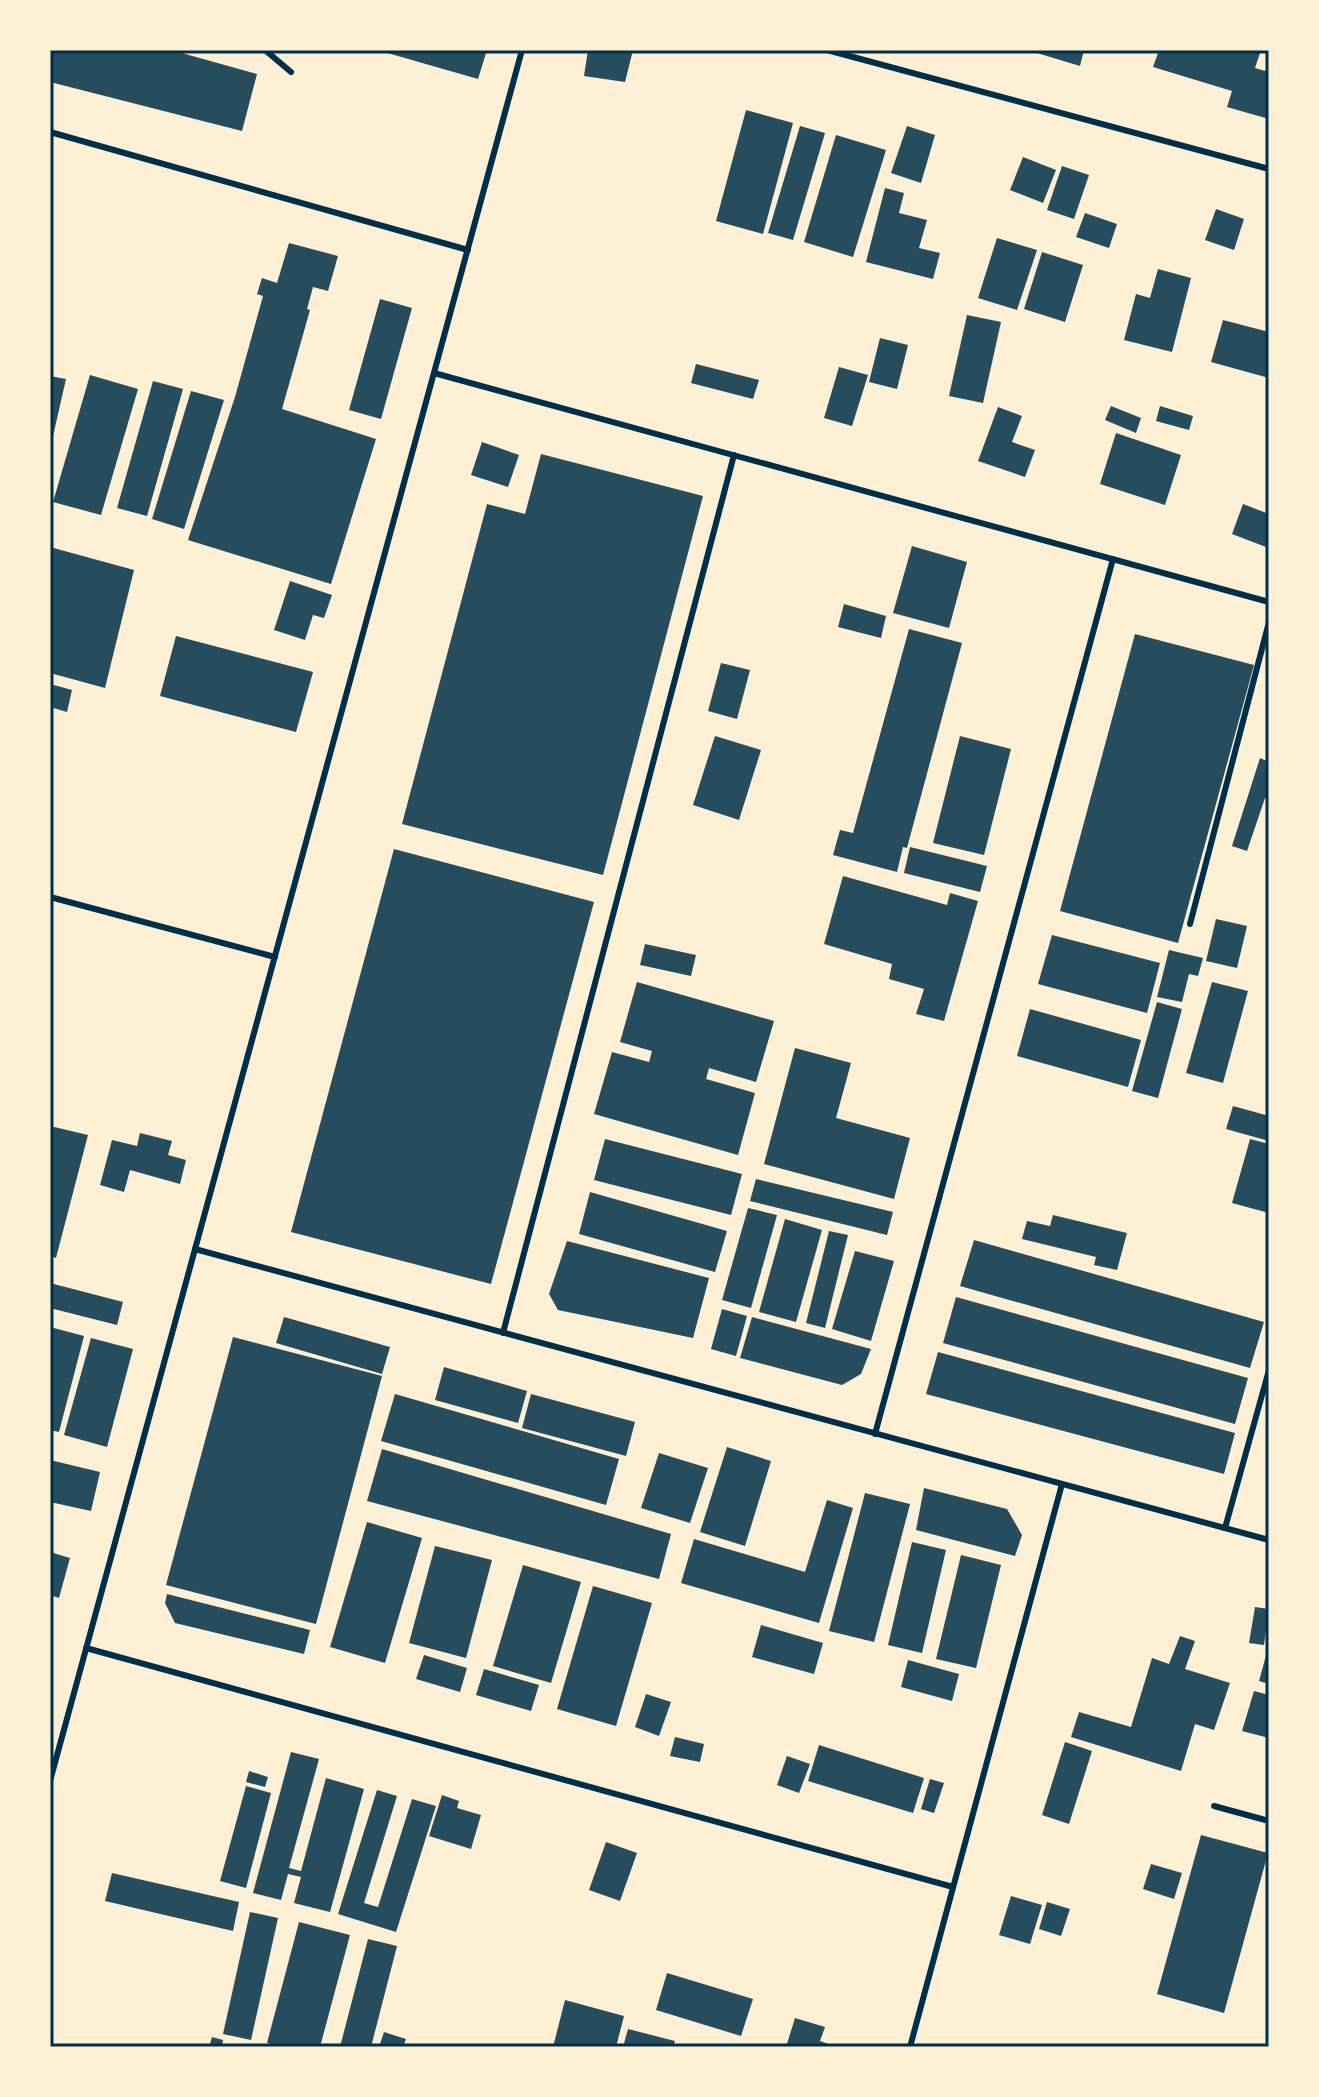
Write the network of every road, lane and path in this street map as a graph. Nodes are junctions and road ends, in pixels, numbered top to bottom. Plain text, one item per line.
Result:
1 (265, 50) edge
2 (522, 50) edge
3 (827, 50) edge
4 (291, 72) dead end
5 (50, 132) edge
6 (1269, 169) edge
7 (468, 250) junction
8 (434, 373) junction
9 (734, 455) junction
10 (1113, 559) junction
11 (1269, 602) edge
12 (1269, 622) edge
13 (50, 897) edge
14 (1190, 924) dead end
15 (275, 957) junction
16 (195, 1249) junction
17 (503, 1333) junction
18 (1269, 1370) edge
19 (875, 1434) junction
20 (1062, 1484) junction
21 (1225, 1528) junction
22 (1269, 1540) edge
23 (86, 1648) junction
24 (50, 1781) edge
25 (1214, 1806) dead end
26 (1269, 1821) edge
27 (953, 1887) junction
28 (910, 2047) edge

1 - 4 lane
2 - 7 lane
3 - 6 lane
5 - 7 lane
7 - 8 lane
8 - 9 lane
8 - 15 lane
9 - 10 lane
9 - 17 lane
10 - 11 lane
10 - 19 lane
12 - 14 lane
13 - 15 lane
15 - 16 lane
16 - 17 lane
16 - 23 lane
17 - 19 lane
18 - 21 lane
19 - 20 lane
20 - 21 lane
20 - 27 lane
21 - 22 lane
23 - 24 lane
23 - 27 lane
25 - 26 lane
27 - 28 lane

